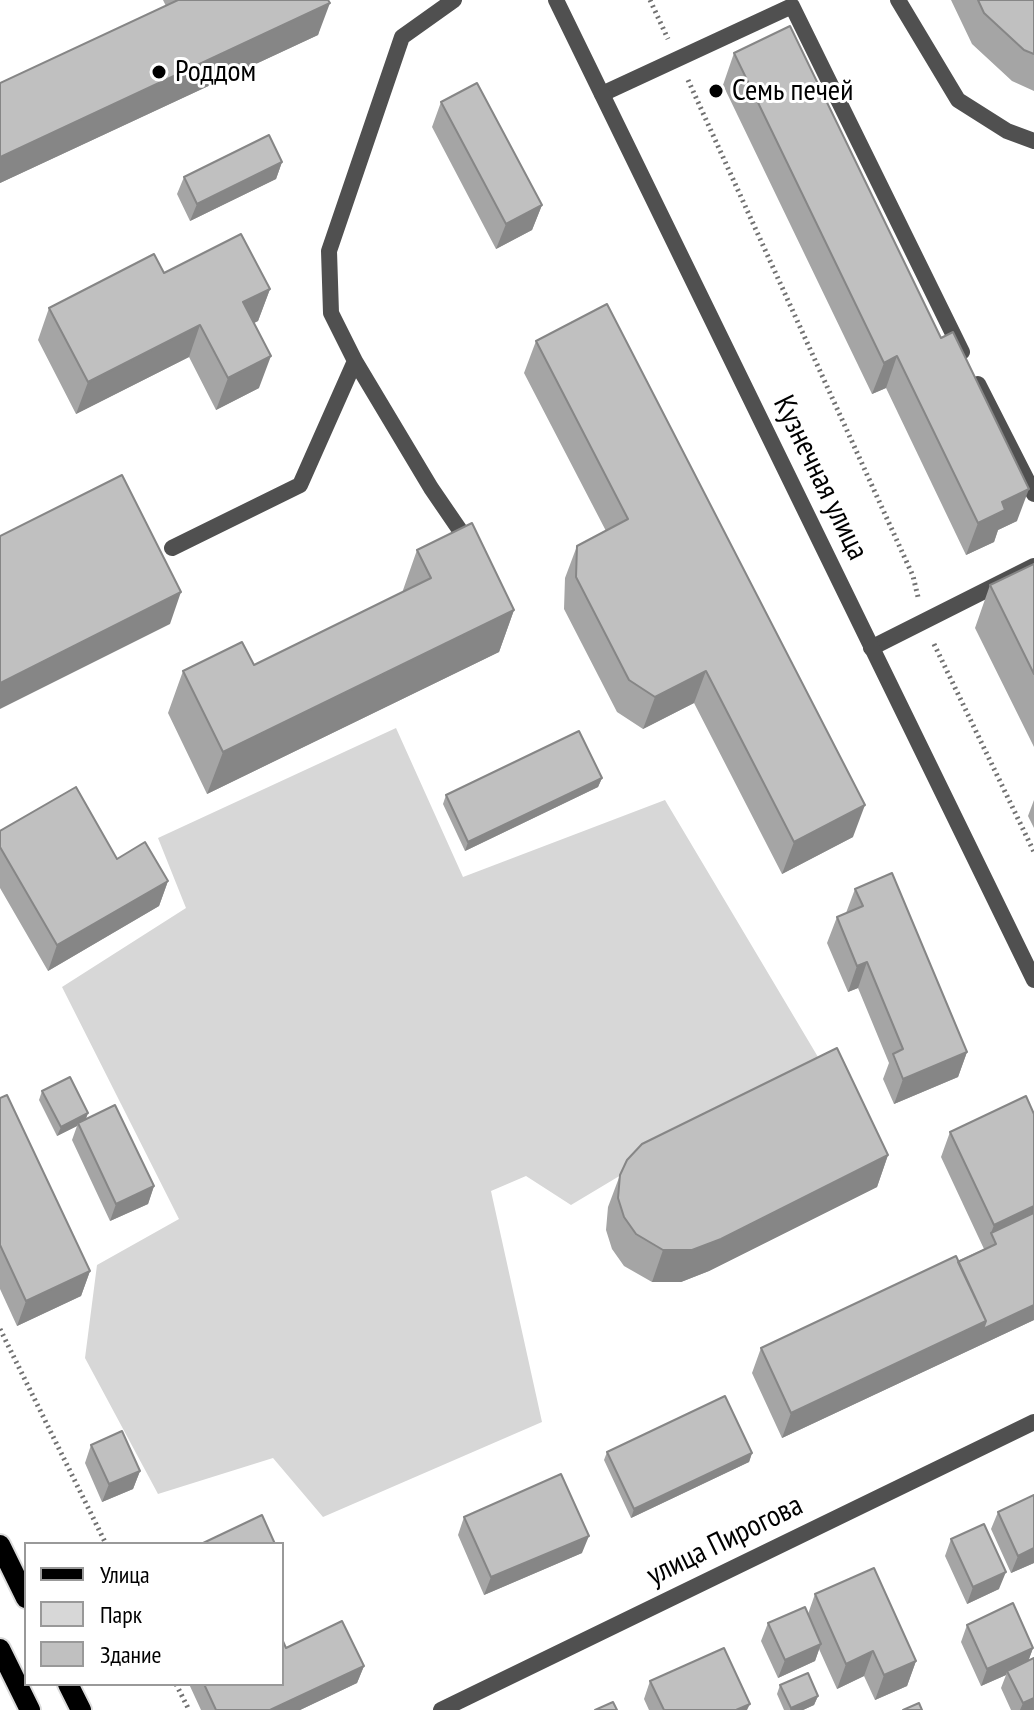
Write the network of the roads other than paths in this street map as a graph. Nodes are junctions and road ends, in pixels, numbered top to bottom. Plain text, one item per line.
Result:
1 (454, 0) edge
2 (556, 0) edge
3 (898, 0) edge
4 (602, 94) junction
5 (1034, 141) edge
6 (355, 361) junction
7 (1034, 494) edge
8 (172, 548) dead end
9 (480, 560) edge
10 (1034, 566) edge
11 (871, 648) junction
12 (1034, 980) edge
13 (1034, 1422) edge
14 (0, 1545) edge
15 (24, 1594) edge
16 (0, 1649) edge
17 (69, 1686) edge
18 (30, 1710) edge
19 (81, 1710) edge
20 (441, 1710) edge

1 - 6 street
2 - 4 street, Кузнечная улица
3 - 5 street
4 - 7 street
4 - 11 street, Кузнечная улица
6 - 8 street
6 - 9 street
10 - 11 street
11 - 12 street, Кузнечная улица
13 - 20 street, улица Пирогова
14 - 15 main road
16 - 18 main road
17 - 19 main road

